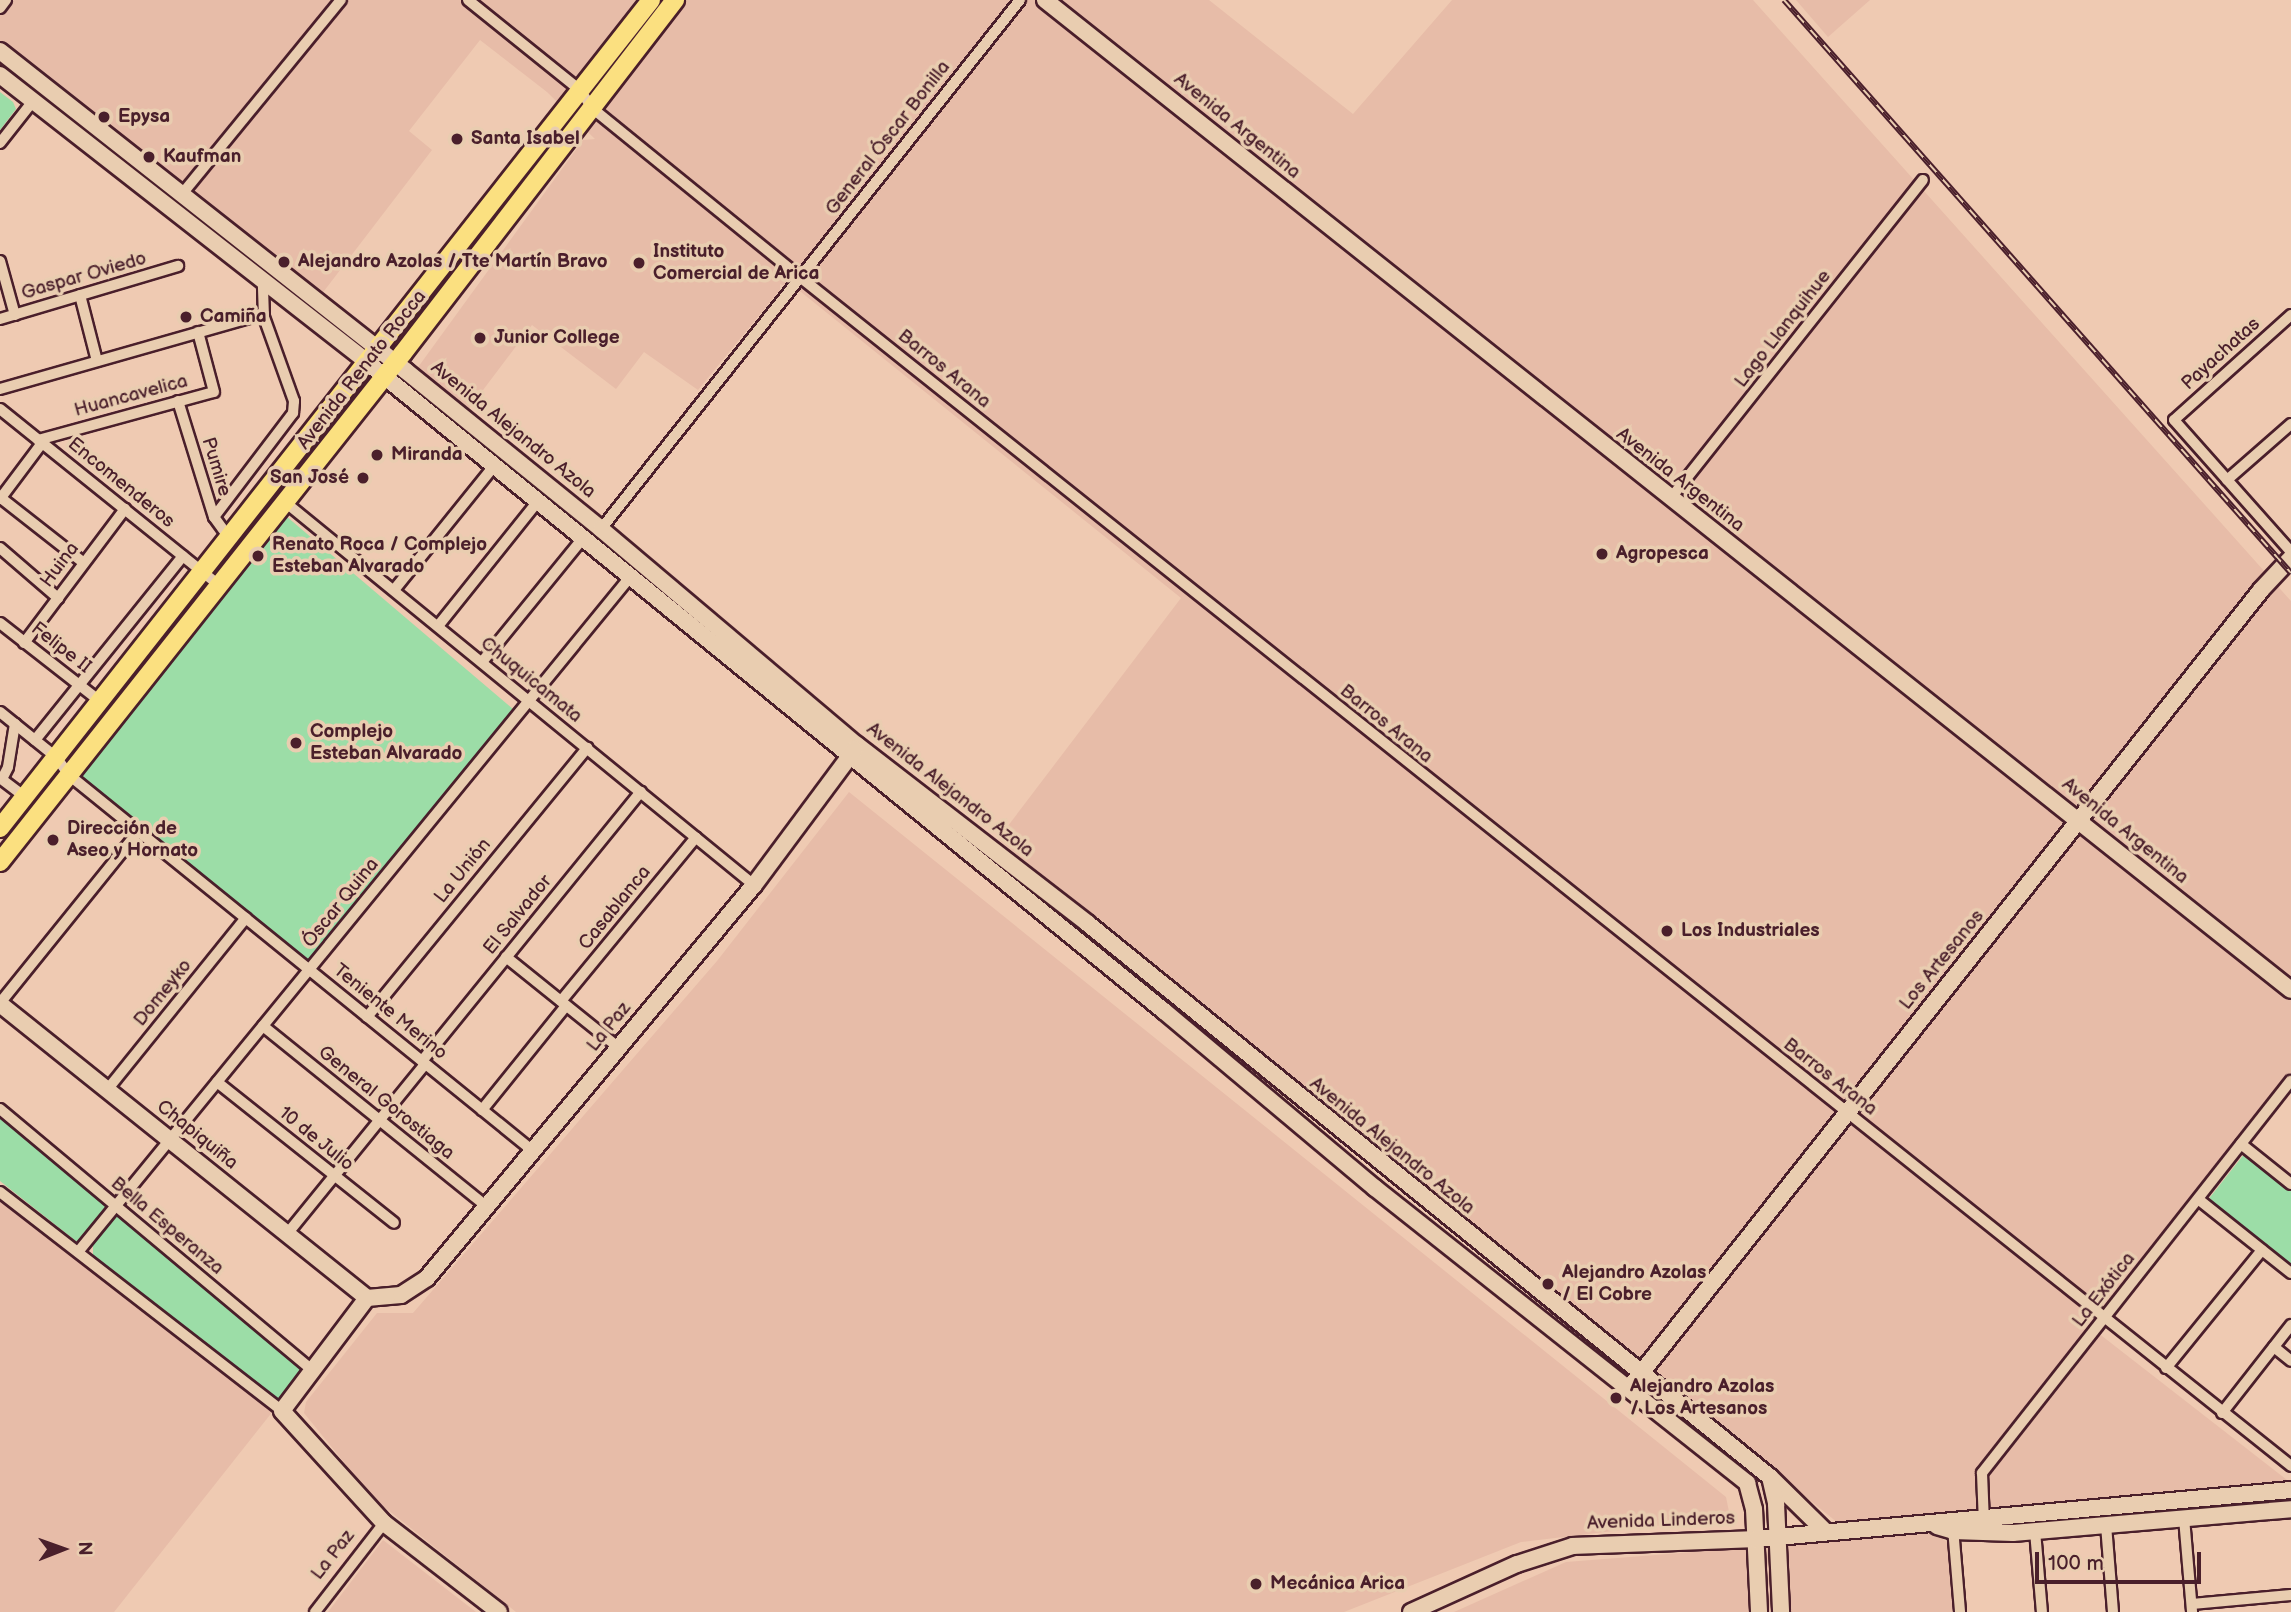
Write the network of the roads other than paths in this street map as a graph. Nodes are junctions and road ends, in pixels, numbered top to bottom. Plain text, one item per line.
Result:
1 (6, 0) edge
2 (341, 0) edge
3 (468, 0) edge
4 (651, 0) edge
5 (675, 0) edge
6 (1020, 0) edge
7 (1045, 0) edge
8 (0, 8) edge
9 (0, 51) edge
10 (0, 75) edge
11 (580, 90) junction
12 (33, 101) junction
13 (592, 108) junction
14 (0, 143) edge
15 (1923, 180) dead end
16 (182, 194) junction
17 (0, 261) edge
18 (178, 266) dead end
19 (800, 277) junction
20 (263, 281) junction
21 (80, 295) junction
22 (263, 314) junction
23 (15, 315) junction
24 (2291, 315) edge
25 (0, 319) edge
26 (198, 332) junction
27 (373, 356) junction
28 (97, 360) junction
29 (396, 362) junction
30 (385, 377) junction
31 (0, 389) edge
32 (177, 401) junction
33 (0, 409) edge
34 (2289, 427) edge
35 (40, 441) junction
36 (494, 466) junction
37 (2227, 480) junction
38 (1, 498) edge
39 (1670, 499) junction
40 (538, 501) junction
41 (285, 502) junction
42 (125, 509) junction
43 (214, 517) junction
44 (601, 529) junction
45 (229, 538) junction
46 (583, 538) junction
47 (0, 548) edge
48 (2291, 552) edge
49 (183, 556) junction
50 (2291, 558) edge
51 (83, 563) junction
52 (203, 572) junction
53 (630, 577) junction
54 (219, 585) junction
55 (394, 590) junction
56 (58, 598) junction
57 (0, 623) edge
58 (438, 626) junction
59 (24, 643) junction
60 (482, 662) junction
61 (79, 684) junction
62 (529, 700) junction
63 (100, 701) junction
64 (0, 712) edge
65 (15, 724) junction
66 (35, 740) junction
67 (587, 748) junction
68 (854, 751) junction
69 (56, 757) junction
70 (69, 775) junction
71 (1, 778) edge
72 (641, 792) junction
73 (25, 797) junction
74 (2080, 821) junction
75 (0, 828) edge
76 (138, 832) junction
77 (696, 837) junction
78 (0, 862) edge
79 (754, 885) junction
80 (246, 918) junction
81 (506, 957) junction
82 (309, 970) junction
83 (2291, 990) edge
84 (563, 1003) junction
85 (0, 1004) edge
86 (367, 1017) junction
87 (263, 1026) junction
88 (619, 1048) junction
89 (424, 1062) junction
90 (217, 1082) junction
91 (2291, 1082) edge
92 (107, 1090) junction
93 (2287, 1094) edge
94 (0, 1109) edge
95 (482, 1110) junction
96 (1847, 1113) junction
97 (379, 1120) junction
98 (170, 1140) junction
99 (2241, 1144) junction
100 (533, 1151) junction
101 (334, 1176) junction
102 (2291, 1184) edge
103 (0, 1192) edge
104 (2197, 1199) junction
105 (116, 1206) junction
106 (487, 1207) junction
107 (394, 1223) dead end
108 (287, 1234) junction
109 (2262, 1250) junction
110 (78, 1252) junction
111 (2291, 1273) edge
112 (367, 1298) junction
113 (2104, 1318) junction
114 (2291, 1325) edge
115 (2274, 1347) junction
116 (2291, 1361) edge
117 (2166, 1368) junction
118 (312, 1370) junction
119 (1640, 1374) junction
120 (1628, 1389) junction
121 (282, 1411) junction
122 (2222, 1413) junction
123 (2291, 1466) edge
124 (1770, 1477) junction
125 (2291, 1490) edge
126 (2291, 1509) edge
127 (2184, 1518) junction
128 (384, 1523) junction
129 (1984, 1525) junction
130 (2106, 1525) junction
131 (1953, 1526) junction
132 (2035, 1531) junction
133 (1826, 1532) junction
134 (1777, 1536) junction
135 (1756, 1539) junction
136 (2291, 1595) edge
137 (2192, 1608) edge
138 (315, 1612) edge
139 (499, 1612) edge
140 (1411, 1612) edge
141 (1759, 1612) edge
142 (1781, 1612) edge
143 (1960, 1612) edge
144 (2042, 1612) edge
145 (2113, 1612) edge

1 - 8 street
2 - 16 street
3 - 11 street, Barros Arana
4 - 11 main road, Avenida Renato Rocca
5 - 13 main road, Avenida Renato Rocca
6 - 19 street, General Óscar Bonilla
7 - 39 street, Avenida Argentina
9 - 16 street, Avenida Alejandro Azola
10 - 12 street, Avenida Alejandro Azola
11 - 13 street, Barros Arana
11 - 27 main road, Avenida Renato Rocca
12 - 14 street
12 - 20 street, Avenida Alejandro Azola
13 - 19 street, Barros Arana
13 - 29 main road, Avenida Renato Rocca
15 - 39 street, Lago Llanquihue
16 - 27 street, Avenida Alejandro Azola
17 - 23 street
18 - 21 street, Gaspar Oviedo
19 - 44 street, General Óscar Bonilla
19 - 96 street, Barros Arana
20 - 22 street, Avenida Renato Rocca
20 - 27 street, Avenida Alejandro Azola
21 - 23 street, Gaspar Oviedo
21 - 28 street
22 - 26 street
22 - 43 street, Avenida Renato Rocca
23 - 25 street, Gaspar Oviedo
24 - 37 street, Payachatas
26 - 28 street
26 - 32 street, Huancavelica
27 - 29 street, Avenida Alejandro Azola
27 - 30 street, Avenida Alejandro Azola
27 - 45 main road, Avenida Renato Rocca
28 - 31 street
29 - 30 main road, Avenida Renato Rocca
29 - 44 street, Avenida Alejandro Azola
30 - 36 street, Avenida Alejandro Azola
30 - 41 main road, Avenida Renato Rocca
32 - 35 street, Huancavelica
32 - 43 street, Pumire
33 - 35 street, Encomenderos
34 - 37 street
35 - 38 street
35 - 42 street, Encomenderos
36 - 40 street, Avenida Alejandro Azola
36 - 55 street
37 - 48 street
38 - 51 street
39 - 74 street, Avenida Argentina
40 - 46 street, Avenida Alejandro Azola
40 - 58 street
41 - 54 main road, Avenida Renato Rocca
41 - 55 street, Chuquicamata
42 - 49 street, Encomenderos
42 - 51 street, Huina
43 - 45 street, Pumire
44 - 68 street, Avenida Alejandro Azola
45 - 52 main road, Avenida Renato Rocca
46 - 53 street, Avenida Alejandro Azola
46 - 60 street
47 - 56 street
49 - 52 street, Encomenderos
49 - 61 street
50 - 74 street, Los Artesanos
51 - 56 street, Huina
52 - 54 street, Encomenderos
52 - 63 main road, Avenida Renato Rocca
53 - 62 street, Óscar Quina
53 - 68 street, Avenida Alejandro Azola
54 - 70 main road, Avenida Renato Rocca
55 - 58 street, Chuquicamata
56 - 59 street, Huina
57 - 59 street, Felipe II
58 - 60 street, Chuquicamata
59 - 61 street, Felipe II
60 - 62 street, Chuquicamata
61 - 63 street, Felipe II
61 - 66 street
62 - 67 street, Chuquicamata
62 - 82 street, Óscar Quina
63 - 69 main road, Avenida Renato Rocca
64 - 65 street, Teniente Merino
65 - 66 street, Teniente Merino
65 - 71 street
66 - 69 street, Teniente Merino
67 - 72 street, Chuquicamata
67 - 86 street, La Unión
68 - 79 street, La Paz
68 - 119 street, Avenida Alejandro Azola
68 - 120 street, Avenida Alejandro Azola
69 - 70 street, Teniente Merino
69 - 73 main road, Avenida Renato Rocca
70 - 76 street, Teniente Merino
70 - 78 main road, Avenida Renato Rocca
71 - 73 street
72 - 77 street, Chuquicamata
72 - 81 street, El Salvador
73 - 75 main road, Avenida Renato Rocca
74 - 83 street, Avenida Argentina
74 - 96 street, Los Artesanos
76 - 80 street, Teniente Merino
76 - 85 street
77 - 79 street, Chuquicamata
77 - 84 street, Casablanca
79 - 88 street, La Paz
80 - 82 street, Teniente Merino
80 - 92 street, Domeyko
81 - 84 street
81 - 89 street, El Salvador
82 - 86 street, Teniente Merino
82 - 87 street, Óscar Quina
84 - 88 street
84 - 95 street, Casablanca
85 - 92 street, Chapiquiña
86 - 89 street, Teniente Merino
87 - 90 street, Óscar Quina
87 - 97 street, General Gorostiaga
88 - 100 street, La Paz
89 - 95 street, Teniente Merino
89 - 97 street, El Salvador
90 - 98 street, Óscar Quina
90 - 101 street, 10 de Julio
91 - 93 street, La Exótica
92 - 98 street, Chapiquiña
93 - 99 street, La Exótica
94 - 105 street, Bella Esperanza
95 - 100 street, Teniente Merino
96 - 113 street, Barros Arana
96 - 119 street, Los Artesanos
97 - 101 street, El Salvador
97 - 106 street, General Gorostiaga
98 - 105 street, Óscar Quina
98 - 108 street, Chapiquiña
99 - 102 street
99 - 104 street, La Exótica
100 - 106 street, La Paz
101 - 107 street, 10 de Julio
101 - 108 street, El Salvador
103 - 110 street
104 - 109 street
104 - 113 street, La Exótica
105 - 110 street, Óscar Quina
105 - 118 street, Bella Esperanza
106 - 112 street, La Paz
108 - 112 street, Chapiquiña
109 - 111 street
109 - 117 street
110 - 121 street
112 - 118 street
113 - 117 street, Barros Arana
113 - 129 street, La Exótica
114 - 115 street
115 - 116 street
115 - 122 street
117 - 122 street, Barros Arana
118 - 121 street
119 - 120 street, Los Artesanos
119 - 124 street, Avenida Alejandro Azola
120 - 135 street, Avenida Alejandro Azola
121 - 128 street
122 - 123 street, Barros Arana
124 - 133 street, Avenida Alejandro Azola
124 - 134 street
125 - 129 street, Avenida Linderos
126 - 127 street, Avenida Linderos
127 - 130 street, Avenida Linderos
127 - 137 street
128 - 138 street, La Paz
128 - 139 street
129 - 131 street, Avenida Linderos
129 - 132 street, Avenida Linderos
130 - 132 street, Avenida Linderos
130 - 145 street
131 - 133 street, Avenida Linderos
131 - 143 street
132 - 144 street
133 - 134 street, Avenida Linderos
134 - 135 street, Avenida Linderos
134 - 142 street
135 - 140 street, Avenida Linderos
135 - 141 street, Avenida Alejandro Azola
136 - 137 street

